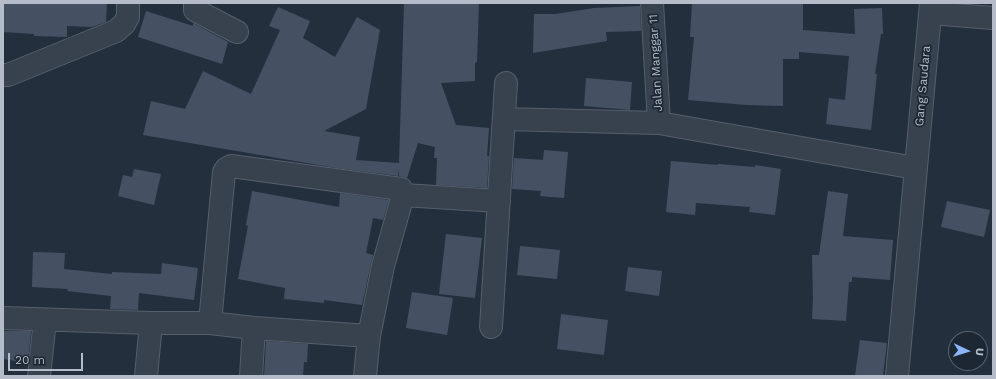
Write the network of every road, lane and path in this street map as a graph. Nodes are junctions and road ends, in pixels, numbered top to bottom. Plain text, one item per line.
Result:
1 (128, 3) edge
2 (195, 3) edge
3 (652, 3) edge
4 (930, 8) edge
5 (993, 18) edge
6 (237, 32) dead end
7 (3, 75) edge
8 (506, 83) dead end
9 (504, 119) junction
10 (659, 123) junction
11 (915, 168) junction
12 (403, 195) junction
13 (499, 201) junction
14 (3, 318) edge
15 (45, 320) junction
16 (151, 323) junction
17 (210, 323) junction
18 (491, 327) dead end
19 (254, 328) junction
20 (369, 336) junction
21 (39, 376) edge
22 (146, 376) edge
23 (251, 376) edge
24 (365, 376) edge
25 (897, 376) edge

1 - 7 street
2 - 6 street
3 - 10 street, Jalan Manggar 11
4 - 5 street
4 - 11 street, Gang Saudara
8 - 9 street
9 - 10 street
9 - 13 street
10 - 11 street
11 - 25 street, Gang Saudara
12 - 13 street
12 - 17 street
12 - 20 street
13 - 18 street
14 - 15 street
15 - 16 street
15 - 21 street
16 - 17 street
16 - 22 street
17 - 19 street
19 - 20 street
19 - 23 street
20 - 24 street

